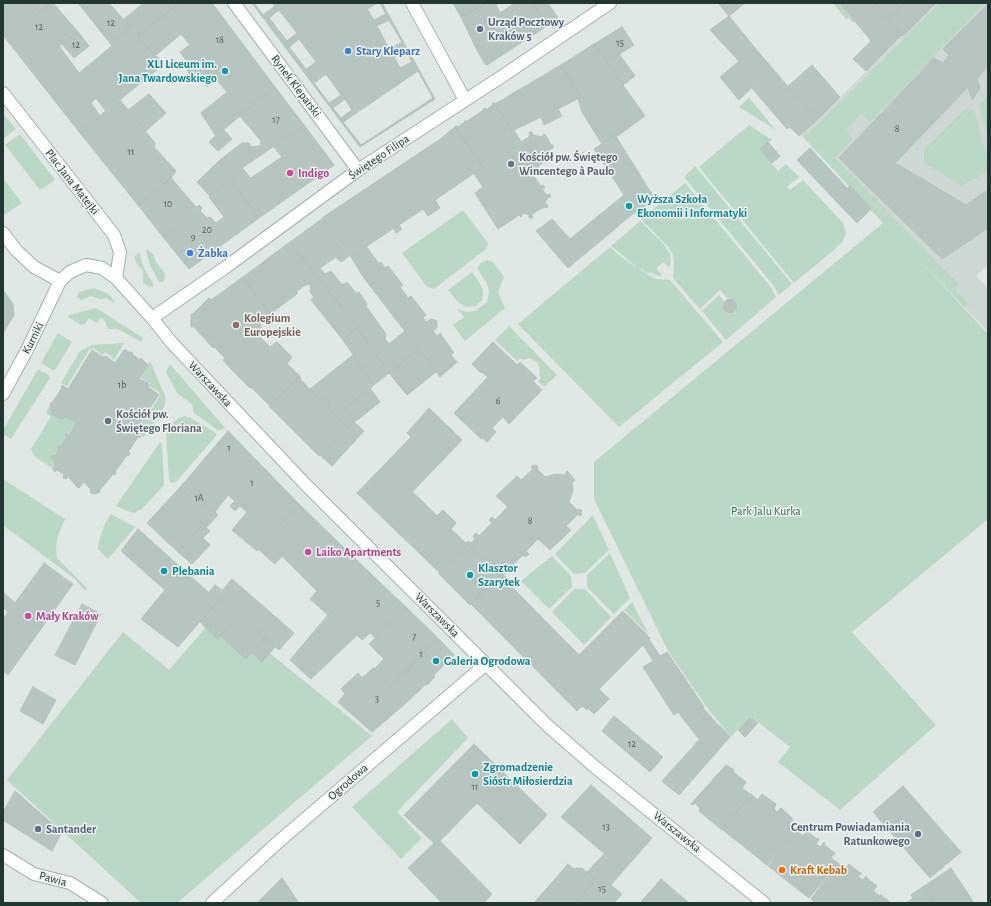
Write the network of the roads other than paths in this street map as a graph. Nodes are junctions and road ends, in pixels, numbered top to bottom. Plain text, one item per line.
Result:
1 (234, 3) edge
2 (412, 3) edge
3 (610, 3) edge
4 (3, 93) edge
5 (465, 100) junction
6 (358, 170) junction
7 (3, 232) edge
8 (116, 278) junction
9 (60, 281) junction
10 (152, 318) junction
11 (3, 394) edge
12 (486, 664) junction
13 (3, 855) edge
14 (102, 903) edge
15 (212, 903) edge
16 (764, 903) edge

1 - 6 street, Rynek Kleparski
2 - 5 street
3 - 5 street, Świętego Filipa
4 - 8 street, Plac Jana Matejki
5 - 6 street, Świętego Filipa
6 - 10 street, Świętego Filipa
7 - 9 street
8 - 9 street
8 - 10 street
9 - 11 street, Kurniki
10 - 12 street, Warszawska
12 - 15 street, Ogrodowa
12 - 16 street, Warszawska
13 - 14 street, Pawia

